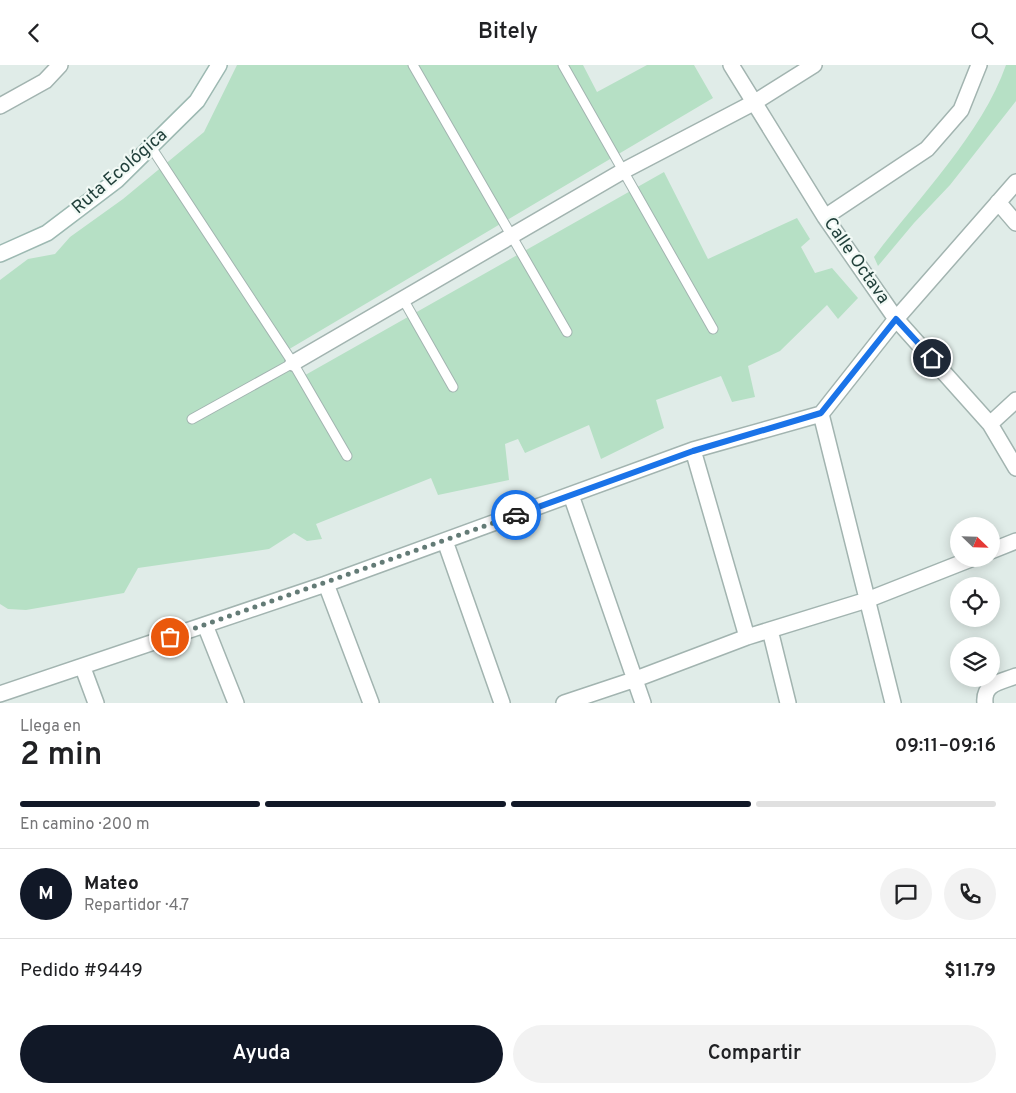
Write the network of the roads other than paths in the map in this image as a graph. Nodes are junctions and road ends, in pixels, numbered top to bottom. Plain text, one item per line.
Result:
1 (60, 65) edge
2 (219, 65) edge
3 (413, 65) edge
4 (563, 65) edge
5 (732, 65) edge
6 (814, 65) edge
7 (979, 65) edge
8 (755, 102) junction
9 (0, 106) edge
10 (151, 147) junction
11 (623, 171) junction
12 (1016, 182) edge
13 (998, 202) junction
14 (825, 217) junction
15 (1016, 223) edge
16 (512, 236) junction
17 (0, 254) edge
18 (402, 299) junction
19 (896, 319) junction
20 (713, 329) dead end
21 (567, 332) dead end
22 (293, 363) junction
23 (453, 387) dead end
24 (1016, 400) edge
25 (821, 413) junction
26 (192, 419) dead end
27 (990, 424) junction
28 (693, 451) junction
29 (347, 456) dead end
30 (1016, 468) edge
31 (571, 495) junction
32 (445, 541) junction
33 (1016, 541) edge
34 (1000, 547) edge
35 (951, 567) edge
36 (326, 584) junction
37 (867, 600) junction
38 (206, 625) junction
39 (770, 630) junction
40 (747, 637) junction
41 (83, 667) junction
42 (1016, 676) edge
43 (636, 679) junction
44 (0, 694) edge
45 (96, 703) edge
46 (236, 703) edge
47 (371, 703) edge
48 (502, 703) edge
49 (564, 703) edge
50 (643, 703) edge
51 (788, 703) edge
52 (892, 703) edge
53 (985, 703) edge

1 - 9 street
2 - 10 street, Ruta Ecológica
3 - 16 lane
4 - 11 lane
5 - 8 street, Calle Octava
6 - 8 street
7 - 14 street
8 - 11 street
8 - 14 street, Calle Octava
10 - 17 street, Ruta Ecológica
10 - 22 lane
11 - 16 street
11 - 20 lane
12 - 13 street
13 - 15 street
13 - 19 street
14 - 19 street, Calle Octava
16 - 18 street
16 - 21 lane
18 - 22 street
18 - 23 lane
19 - 25 street
19 - 27 street, Calle Octava
22 - 26 lane
22 - 29 lane
24 - 27 street
25 - 28 street
25 - 37 street
27 - 30 street, Calle Octava
28 - 31 street
28 - 40 street
31 - 32 street
31 - 43 street
32 - 36 street
32 - 48 street
33 - 34 street
35 - 37 street
36 - 38 street
36 - 47 street
37 - 39 street
37 - 52 street
38 - 41 street
38 - 46 street
39 - 40 street
39 - 51 street
40 - 43 street
41 - 44 street
41 - 45 street
42 - 53 street
43 - 49 street
43 - 50 street

